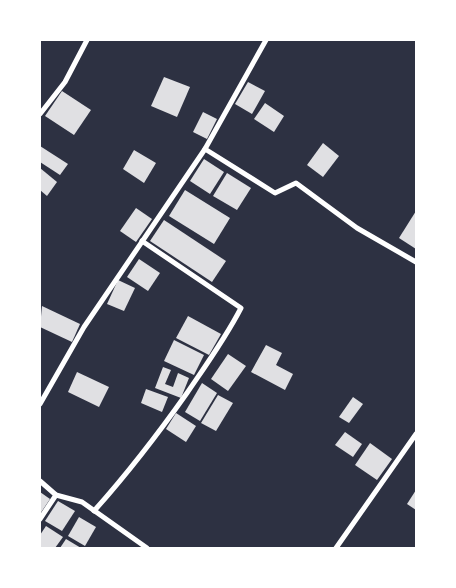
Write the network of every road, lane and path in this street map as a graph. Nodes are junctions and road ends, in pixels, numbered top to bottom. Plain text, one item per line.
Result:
1 (88, 40) edge
2 (266, 40) edge
3 (40, 114) edge
4 (205, 149) junction
5 (142, 241) junction
6 (416, 262) edge
7 (40, 404) edge
8 (416, 434) edge
9 (40, 481) edge
10 (56, 495) junction
11 (94, 511) junction
12 (40, 519) edge
13 (147, 548) edge
14 (336, 548) edge

1 - 3 street
2 - 4 street
4 - 5 street
4 - 6 street
5 - 7 street
5 - 11 street
8 - 14 street
9 - 10 street
10 - 11 street
10 - 12 street
11 - 13 street

